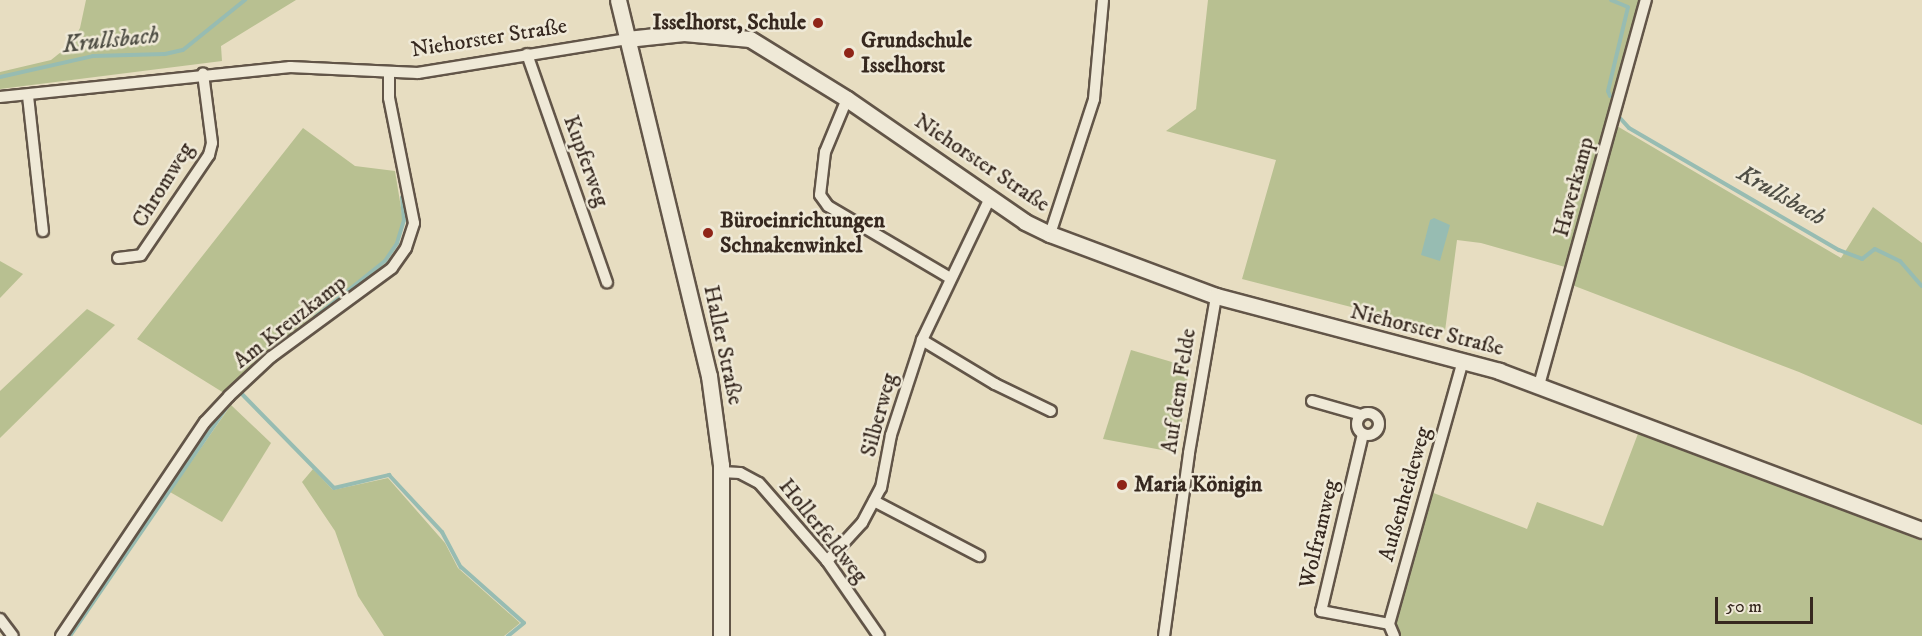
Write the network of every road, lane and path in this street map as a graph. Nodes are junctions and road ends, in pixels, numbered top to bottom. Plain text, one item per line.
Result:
1 (618, 0) edge
2 (1103, 0) edge
3 (1646, 0) edge
4 (627, 39) junction
5 (526, 54) junction
6 (203, 74) junction
7 (389, 75) junction
8 (28, 96) junction
9 (0, 98) edge
10 (847, 99) junction
11 (990, 198) junction
12 (43, 231) dead end
13 (1050, 234) junction
14 (118, 258) dead end
15 (950, 278) junction
16 (607, 282) dead end
17 (1215, 296) junction
18 (922, 340) junction
19 (1463, 361) junction
20 (1539, 385) junction
21 (1312, 401) dead end
22 (1051, 411) dead end
23 (1361, 415) junction
24 (1363, 434) junction
25 (721, 472) junction
26 (874, 501) junction
27 (1922, 530) edge
28 (979, 556) dead end
29 (827, 561) junction
30 (0, 619) edge
31 (1389, 624) junction
32 (13, 636) edge
33 (61, 636) edge
34 (721, 636) edge
35 (879, 636) edge
36 (1164, 636) edge
37 (1395, 636) edge

1 - 4 street, Haller Straße
2 - 13 street
3 - 20 street, Haverkamp
4 - 5 street, Niehorster Straße
4 - 10 street, Niehorster Straße
4 - 25 street, Haller Straße
5 - 7 street, Niehorster Straße
5 - 16 street, Kupferweg
6 - 7 street, Niehorster Straße
6 - 8 street, Niehorster Straße
6 - 14 street, Chromweg
7 - 33 street, Am Kreuzkamp
8 - 9 street, Niehorster Straße
8 - 12 street
10 - 11 street, Niehorster Straße
10 - 15 street
11 - 13 street, Niehorster Straße
11 - 15 street, Silberweg
13 - 17 street, Niehorster Straße
15 - 18 street, Silberweg
17 - 19 street, Niehorster Straße
17 - 36 street, Auf dem Felde
18 - 22 street
18 - 26 street, Silberweg
19 - 20 street, Niehorster Straße
19 - 31 street, Außenheideweg
20 - 27 street, Niehorster Straße
21 - 23 street, Wolframweg
23 - 24 street, Wolframweg
23 - 24 street, Wolframweg
24 - 31 street, Wolframweg
25 - 29 street, Hollerfeldweg
25 - 34 street, Haller Straße
26 - 28 street
26 - 29 street, Silberweg
29 - 35 street, Hollerfeldweg
30 - 32 street
31 - 37 street

